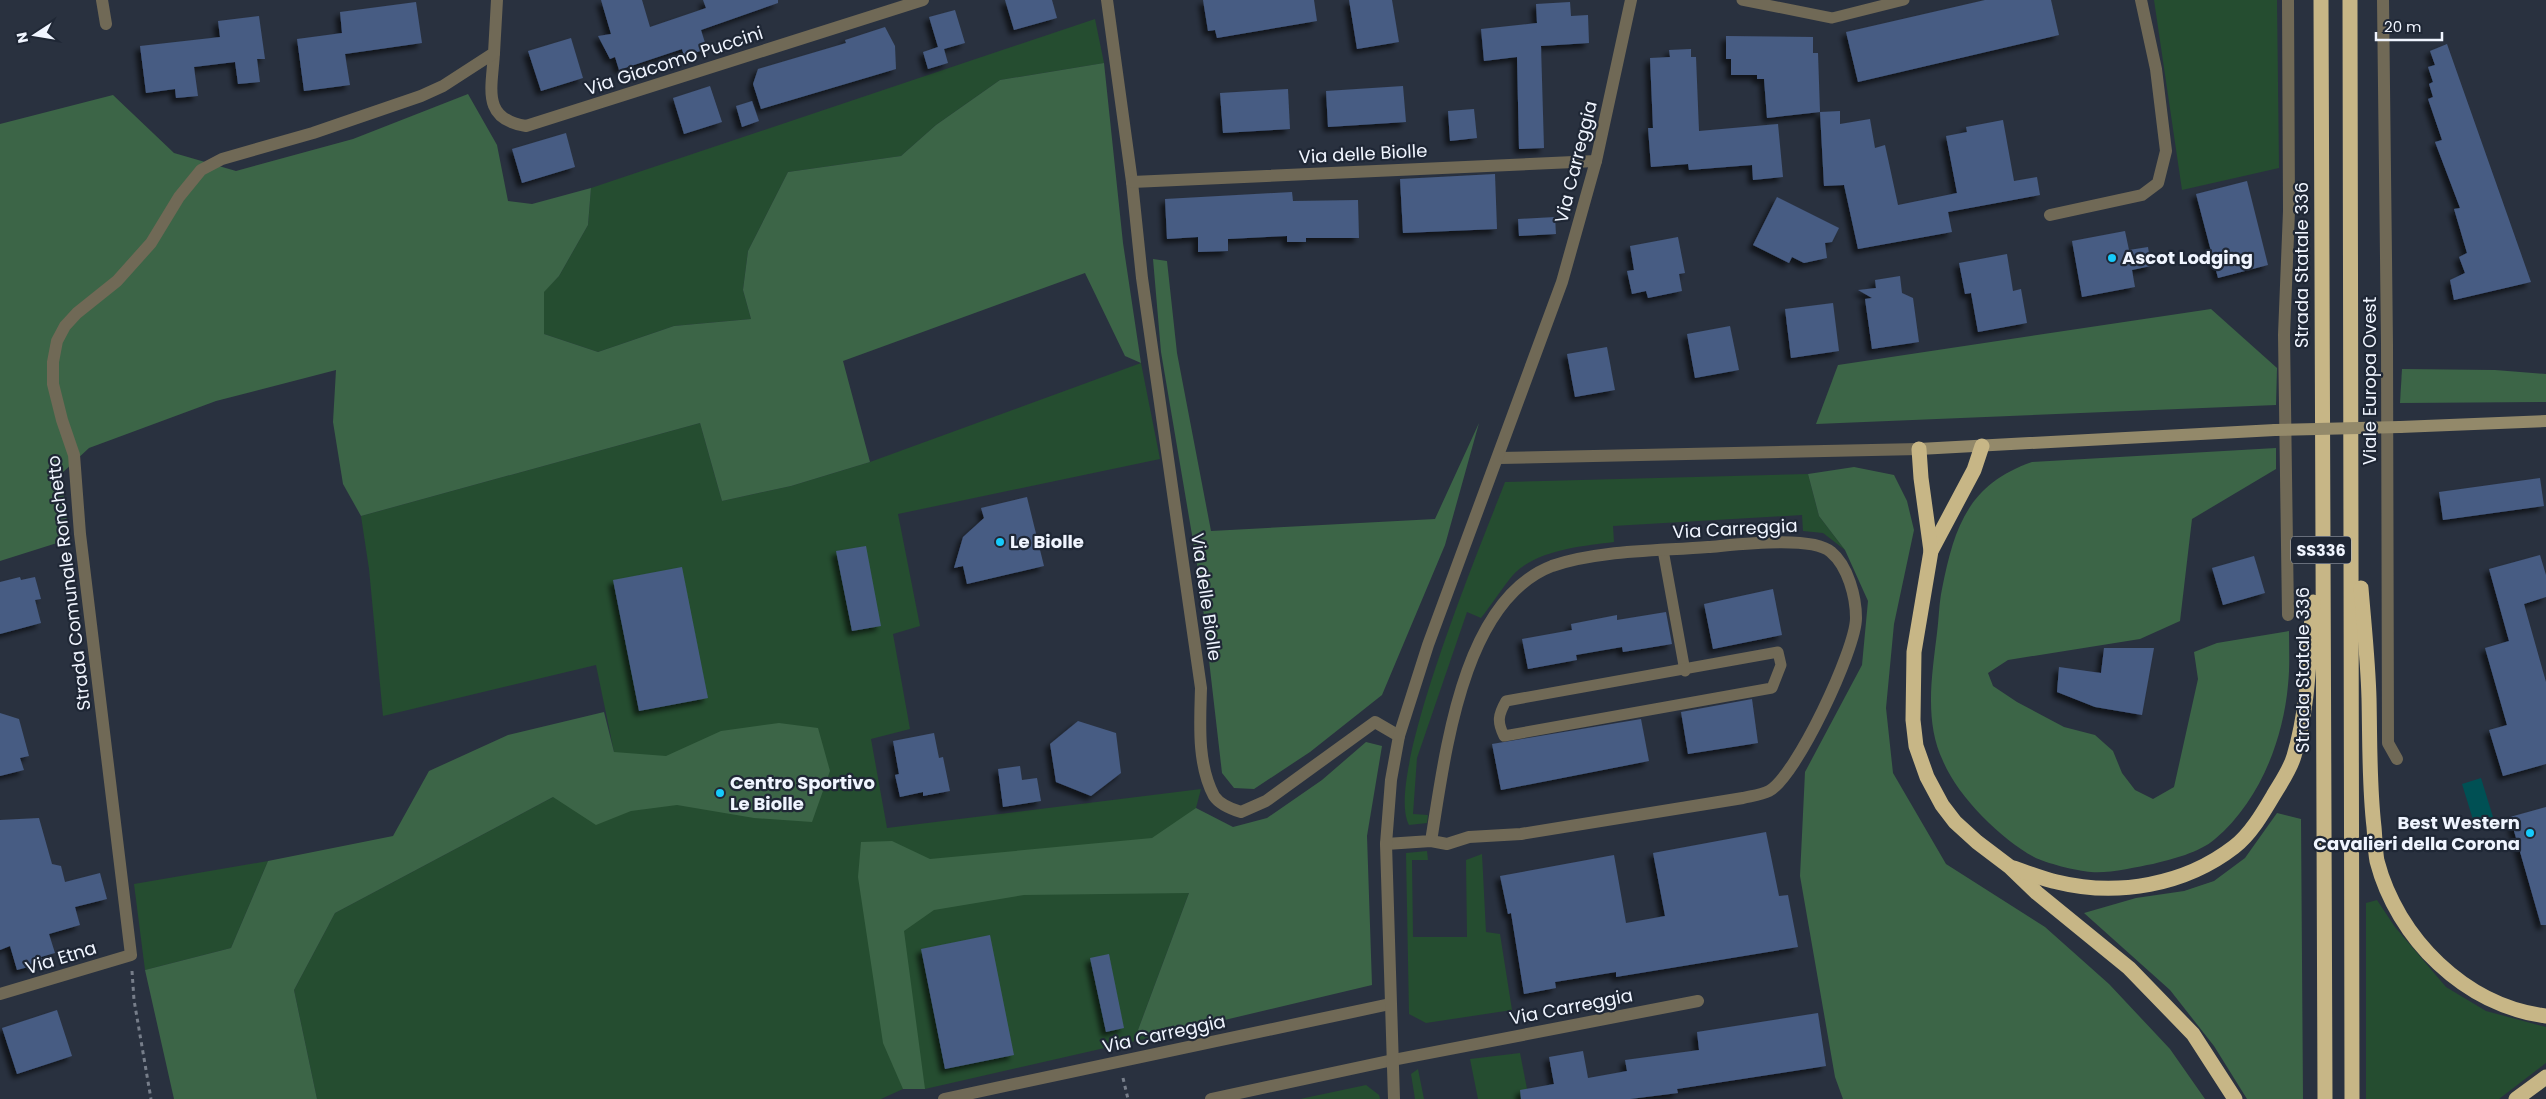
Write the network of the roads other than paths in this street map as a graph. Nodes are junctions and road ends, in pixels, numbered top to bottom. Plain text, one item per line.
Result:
1 (102, 0) edge
2 (497, 0) edge
3 (923, 0) edge
4 (1107, 0) edge
5 (1631, 0) edge
6 (1742, 0) edge
7 (1904, 0) edge
8 (2141, 0) edge
9 (2288, 0) edge
10 (2321, 0) edge
11 (2350, 0) edge
12 (2383, 0) edge
13 (106, 24) dead end
14 (494, 52) junction
15 (1596, 161) junction
16 (1132, 182) junction
17 (2050, 215) dead end
18 (2546, 421) edge
19 (1982, 446) junction
20 (1919, 449) junction
21 (1499, 458) junction
22 (2321, 468) junction
23 (2352, 468) junction
24 (1663, 550) junction
25 (1931, 551) junction
26 (2288, 615) dead end
27 (1685, 671) junction
28 (1399, 736) junction
29 (2397, 759) dead end
30 (1431, 841) junction
31 (1386, 844) junction
32 (2010, 867) junction
33 (131, 955) joint
34 (0, 994) edge
35 (1698, 1001) dead end
36 (1390, 1004) junction
37 (2546, 1016) edge
38 (1393, 1060) junction
39 (2546, 1077) edge
40 (944, 1099) edge
41 (1211, 1099) edge
42 (1394, 1099) edge
43 (2235, 1099) edge
44 (2325, 1099) edge
45 (2352, 1099) edge
46 (2516, 1099) edge

1 - 13 street
2 - 14 street, Via Giacomo Puccini
3 - 14 street, Via Giacomo Puccini
4 - 16 street, Via delle Biolle
5 - 15 street, Via Carreggia
6 - 7 lane
8 - 17 street
9 - 26 street
10 - 22 highway, Strada Statale 336 / SS336
11 - 23 highway, SS336
12 - 29 street, Viale Europa Ovest
14 - 33 street, Strada Comunale Ronchetto
15 - 16 street, Via delle Biolle
15 - 21 street, Via Carreggia
16 - 28 street, Via delle Biolle
18 - 19 street, bridge
19 - 20 street
19 - 25 highway
20 - 21 street
20 - 25 highway
21 - 28 street, Via Carreggia
22 - 32 highway
22 - 44 highway, Strada Statale 336 / SS336
23 - 37 highway
23 - 45 highway, SS336
24 - 27 lane
24 - 30 street, Via Carreggia
24 - 30 street, Via Carreggia
25 - 32 highway
27 - 27 lane
28 - 31 street, Via Carreggia
30 - 31 street, Via Carreggia
31 - 36 street, Via Carreggia
32 - 43 highway
33 - 34 street, Via Etna
35 - 38 street, Via Carreggia
36 - 38 street, Via Carreggia
36 - 40 street, Via Carreggia
38 - 41 street, Via Carreggia
38 - 42 street, Via Carreggia
39 - 46 highway

